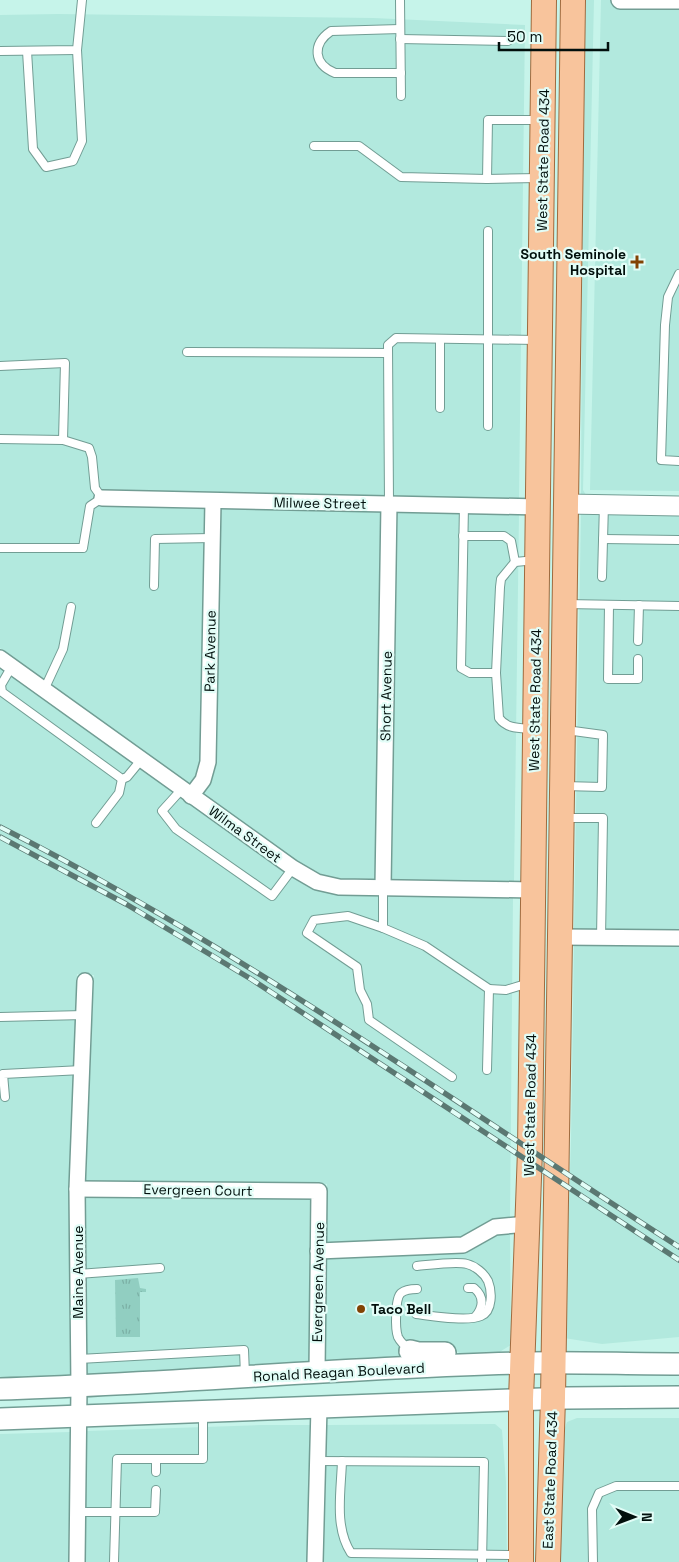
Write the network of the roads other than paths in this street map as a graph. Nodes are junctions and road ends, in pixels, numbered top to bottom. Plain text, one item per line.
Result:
1 (82, 0) edge
2 (400, 0) edge
3 (544, 0) edge
4 (573, 0) edge
5 (619, 0) edge
6 (679, 1) edge
7 (400, 28) junction
8 (400, 39) junction
9 (508, 41) dead end
10 (77, 50) junction
11 (0, 51) edge
12 (27, 51) junction
13 (401, 73) junction
14 (401, 96) dead end
15 (543, 120) junction
16 (314, 146) dead end
17 (542, 178) junction
18 (488, 179) junction
19 (488, 231) dead end
20 (679, 274) edge
21 (440, 338) junction
22 (489, 339) junction
23 (541, 340) junction
24 (187, 352) dead end
25 (388, 353) junction
26 (0, 366) edge
27 (440, 408) dead end
28 (488, 426) dead end
29 (0, 439) edge
30 (63, 440) junction
31 (679, 461) edge
32 (539, 462) junction
33 (102, 498) junction
34 (213, 501) junction
35 (389, 504) junction
36 (566, 504) junction
37 (604, 504) junction
38 (464, 505) junction
39 (679, 506) edge
40 (538, 507) junction
41 (463, 536) junction
42 (212, 538) junction
43 (603, 539) junction
44 (679, 540) edge
45 (0, 548) edge
46 (565, 555) junction
47 (526, 561) junction
48 (602, 577) dead end
49 (154, 586) dead end
50 (564, 604) junction
51 (608, 604) junction
52 (639, 605) junction
53 (679, 606) edge
54 (72, 607) dead end
55 (638, 641) dead end
56 (638, 659) dead end
57 (6, 662) edge
58 (496, 673) junction
59 (0, 685) edge
60 (44, 690) junction
61 (535, 729) junction
62 (563, 730) junction
63 (141, 760) junction
64 (122, 779) junction
65 (562, 786) junction
66 (186, 792) junction
67 (562, 818) junction
68 (96, 823) dead end
69 (293, 868) junction
70 (383, 887) junction
71 (533, 890) junction
72 (383, 928) junction
73 (560, 938) junction
74 (601, 938) junction
75 (679, 938) edge
76 (85, 981) dead end
77 (531, 983) junction
78 (489, 989) junction
79 (84, 1015) junction
80 (0, 1017) edge
81 (82, 1070) junction
82 (487, 1070) dead end
83 (452, 1077) dead end
84 (5, 1097) dead end
85 (77, 1189) junction
86 (319, 1191) joint
87 (527, 1224) junction
88 (318, 1252) junction
89 (416, 1266) dead end
90 (160, 1268) dead end
91 (78, 1274) junction
92 (468, 1288) dead end
93 (417, 1289) dead end
94 (416, 1314) dead end
95 (475, 1318) junction
96 (410, 1351) joint
97 (79, 1359) junction
98 (523, 1363) junction
99 (553, 1363) junction
100 (679, 1364) edge
101 (463, 1366) junction
102 (317, 1372) junction
103 (245, 1377) junction
104 (79, 1387) junction
105 (0, 1389) edge
106 (679, 1397) edge
107 (553, 1398) junction
108 (521, 1399) junction
109 (319, 1407) junction
110 (203, 1412) junction
111 (78, 1417) junction
112 (0, 1420) edge
113 (156, 1459) junction
114 (318, 1462) junction
115 (342, 1462) junction
116 (156, 1472) dead end
117 (679, 1486) edge
118 (156, 1490) dead end
119 (77, 1512) junction
120 (115, 1512) junction
121 (482, 1558) edge
122 (521, 1558) edge
123 (76, 1562) edge
124 (114, 1562) edge
125 (315, 1562) edge
126 (548, 1562) edge
127 (593, 1562) edge

1 - 10 lane
2 - 7 lane
3 - 15 main road, West State Road 434
4 - 36 main road, West State Road 434
5 - 6 street
7 - 8 lane
7 - 13 lane
8 - 9 lane
8 - 13 lane
10 - 12 lane
10 - 12 lane
11 - 12 lane
13 - 14 lane
15 - 17 main road, West State Road 434
15 - 18 lane
16 - 18 lane
17 - 18 lane
17 - 23 main road, West State Road 434
19 - 22 lane
20 - 31 lane
21 - 22 lane
21 - 25 lane
21 - 27 lane
22 - 23 lane
22 - 28 lane
23 - 32 main road, West State Road 434
24 - 25 lane
25 - 35 lane
26 - 30 lane
29 - 30 lane
30 - 33 lane
32 - 36 main road
32 - 40 main road, West State Road 434
33 - 34 street, Milwee Street
33 - 45 lane
34 - 35 street, Milwee Street
34 - 42 street, Park Avenue
35 - 38 street, Milwee Street
35 - 70 street, Short Avenue
36 - 37 street
36 - 46 main road, West State Road 434
37 - 39 street
37 - 43 lane
38 - 40 street, Milwee Street
38 - 41 lane
40 - 46 main road
40 - 47 main road, West State Road 434
41 - 47 lane
41 - 58 lane
42 - 49 lane
42 - 66 street, Park Avenue
43 - 44 lane
43 - 48 lane
46 - 50 main road, West State Road 434
47 - 58 lane
47 - 61 main road, West State Road 434
50 - 51 lane
50 - 62 main road, West State Road 434
51 - 52 lane
51 - 56 lane
52 - 53 lane
52 - 55 lane
54 - 60 lane
57 - 59 lane
57 - 60 street, Wilma Street
58 - 61 lane
59 - 64 lane
60 - 63 street, Wilma Street
61 - 71 main road, West State Road 434
62 - 65 main road, West State Road 434
62 - 65 lane
63 - 64 lane
63 - 66 street, Wilma Street
64 - 68 lane
65 - 67 main road, West State Road 434
66 - 69 street, Wilma Street
66 - 69 lane
67 - 73 main road, West State Road 434
67 - 74 lane
69 - 70 street, Wilma Street
70 - 71 street, Wilma Street
70 - 72 lane
71 - 77 main road, West State Road 434
72 - 78 lane
72 - 83 lane
73 - 74 street
73 - 99 main road, West State Road 434
74 - 75 street
76 - 79 street, Maine Avenue
77 - 78 lane
77 - 87 main road, West State Road 434
78 - 82 lane
79 - 80 lane
79 - 81 street, Maine Avenue
81 - 84 lane
81 - 85 street, Maine Avenue
85 - 86 street, Evergreen Court
85 - 91 street, Maine Avenue
86 - 88 street, Evergreen Avenue
87 - 88 street
87 - 98 main road, West State Road 434
88 - 102 street, Evergreen Avenue
89 - 95 lane
90 - 91 lane
91 - 97 street, Maine Avenue
92 - 95 lane
93 - 96 lane
94 - 95 lane
96 - 101 main road
97 - 103 lane
97 - 104 street, Maine Avenue
98 - 99 main road, Ronald Reagan Boulevard
98 - 101 main road, Ronald Reagan Boulevard
98 - 108 main road, West State Road 434
99 - 100 main road, Ronald Reagan Boulevard
99 - 107 main road, West State Road 434
101 - 102 main road, Ronald Reagan Boulevard
102 - 103 main road, Ronald Reagan Boulevard
103 - 104 main road, Ronald Reagan Boulevard
104 - 105 main road, Ronald Reagan Boulevard
104 - 111 street, Maine Avenue
106 - 107 main road
107 - 108 main road
107 - 126 main road, East State Road 434
108 - 109 main road
108 - 122 main road, East State Road 434
109 - 110 main road
109 - 114 street
110 - 111 main road
110 - 113 lane
111 - 112 main road
111 - 119 street, Maine Avenue
113 - 116 lane
113 - 120 lane
114 - 115 lane
114 - 125 street
115 - 121 lane
115 - 121 lane
117 - 127 lane
118 - 120 lane
119 - 120 lane
119 - 123 street, Maine Avenue
120 - 124 lane
121 - 122 lane

